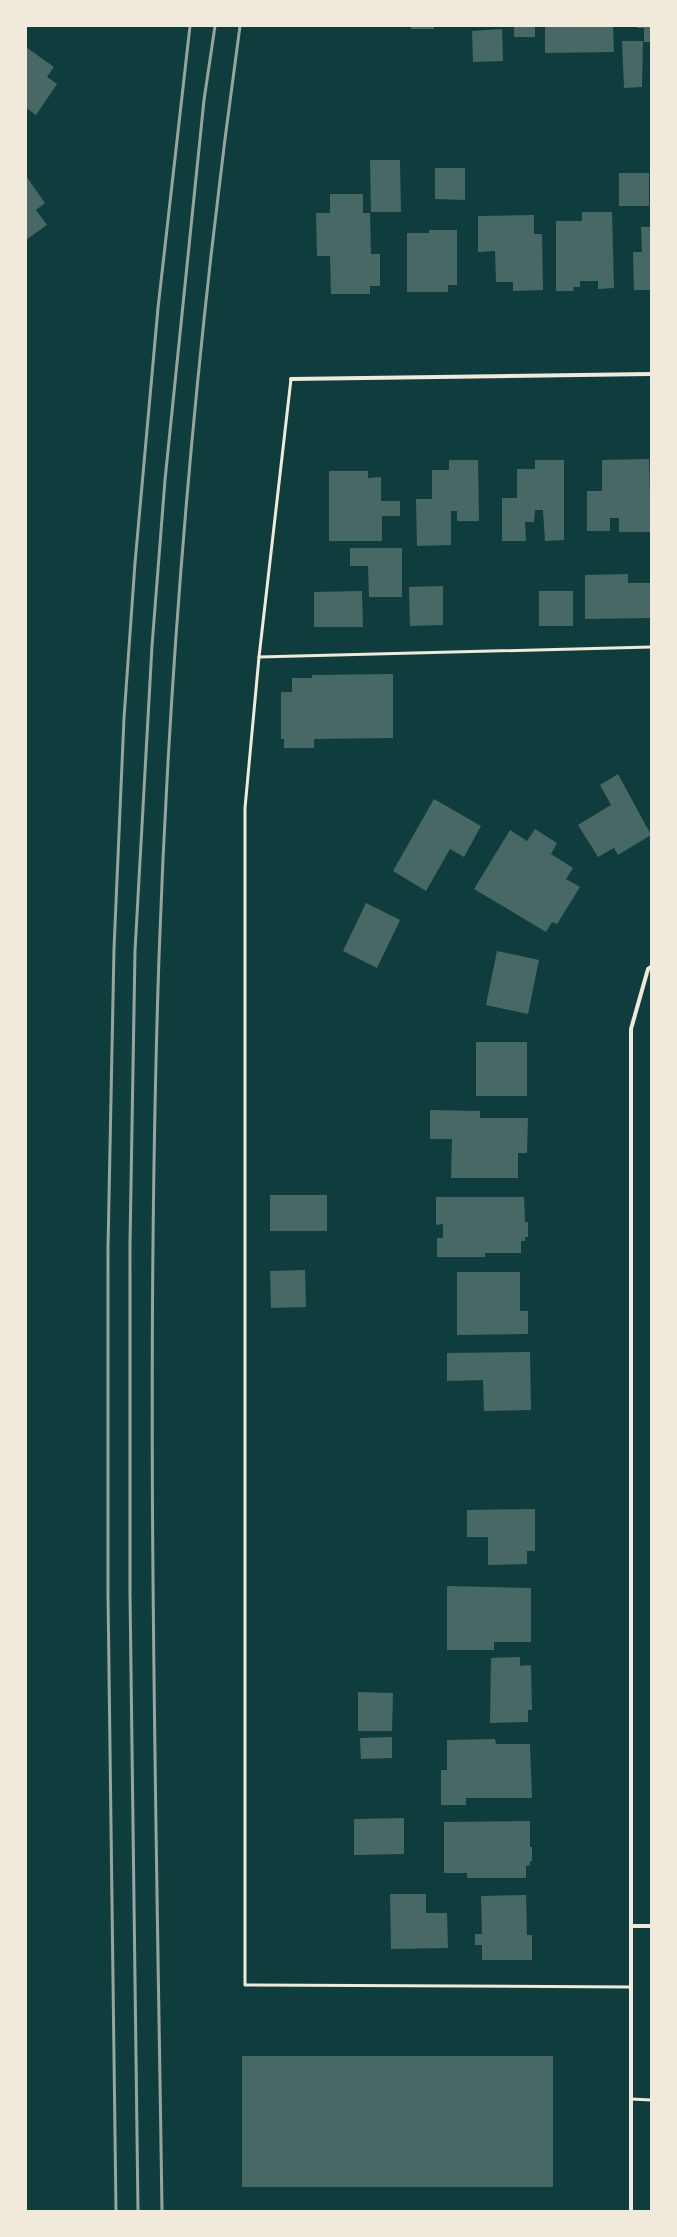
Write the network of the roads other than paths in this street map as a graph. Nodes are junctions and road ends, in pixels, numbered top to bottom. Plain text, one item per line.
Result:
1 (651, 374) edge
2 (290, 379) joint
3 (651, 647) edge
4 (259, 657) junction
5 (651, 966) edge
6 (631, 1926) junction
7 (651, 1926) edge
8 (631, 1986) junction
9 (631, 2099) junction
10 (651, 2100) edge
11 (631, 2211) edge

1 - 2 street
2 - 4 lane
3 - 4 lane
4 - 8 lane
5 - 6 street
6 - 7 street
6 - 8 street
8 - 9 street
9 - 10 lane
9 - 11 street

